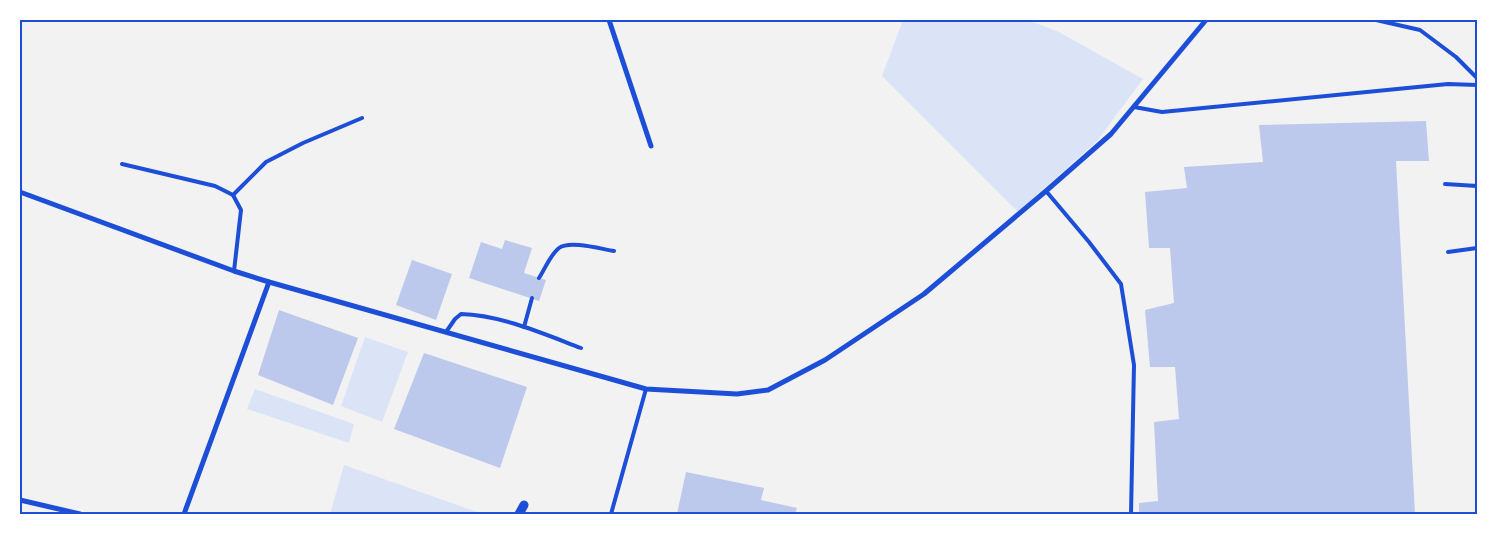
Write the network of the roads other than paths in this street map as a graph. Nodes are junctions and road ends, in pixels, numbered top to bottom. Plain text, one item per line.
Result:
1 (609, 20) edge
2 (1206, 20) edge
3 (1376, 20) edge
4 (1477, 78) edge
5 (1477, 86) edge
6 (1134, 107) junction
7 (362, 118) dead end
8 (651, 146) dead end
9 (122, 164) dead end
10 (1446, 184) dead end
11 (1477, 186) edge
12 (1046, 191) junction
13 (20, 192) edge
14 (234, 195) junction
15 (1477, 248) edge
16 (614, 251) dead end
17 (1448, 252) dead end
18 (234, 271) junction
19 (539, 278) dead end
20 (269, 282) junction
21 (532, 298) dead end
22 (524, 327) junction
23 (446, 332) junction
24 (581, 348) dead end
25 (646, 389) junction
26 (20, 500) edge
27 (80, 514) edge
28 (184, 514) edge
29 (519, 514) edge
30 (524, 514) edge
31 (611, 514) edge
32 (1131, 514) edge

1 - 8 street
2 - 6 street
3 - 4 lane
5 - 6 lane
6 - 12 street
7 - 14 lane
9 - 14 lane
10 - 11 lane
12 - 25 street
12 - 32 lane
13 - 18 street
14 - 18 lane
15 - 17 lane
16 - 19 lane
18 - 20 street
20 - 23 street
20 - 28 street
21 - 22 lane
22 - 23 lane
22 - 24 lane
23 - 25 street
25 - 31 lane
26 - 27 street
29 - 30 street

